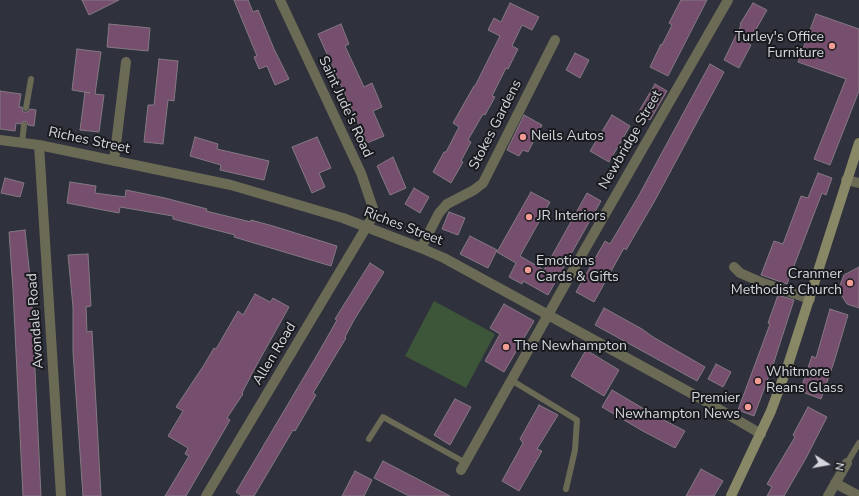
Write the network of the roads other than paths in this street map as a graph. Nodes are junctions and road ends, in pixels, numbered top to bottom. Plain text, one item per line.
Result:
1 (280, 0) edge
2 (728, 0) edge
3 (555, 40) dead end
4 (126, 62) dead end
5 (31, 79) dead end
6 (26, 108) dead end
7 (24, 125) dead end
8 (0, 140) edge
9 (22, 143) junction
10 (859, 143) edge
11 (39, 145) junction
12 (114, 161) junction
13 (846, 180) junction
14 (859, 183) edge
15 (367, 227) junction
16 (421, 248) junction
17 (734, 267) dead end
18 (810, 299) junction
19 (548, 316) junction
20 (511, 380) junction
21 (761, 434) junction
22 (369, 439) dead end
23 (859, 443) edge
24 (847, 463) joint
25 (463, 467) joint
26 (835, 483) junction
27 (566, 489) dead end
28 (61, 496) edge
29 (206, 496) edge
30 (730, 496) edge
31 (828, 496) edge
32 (859, 496) edge

1 - 15 street, Saint Jude's Road
2 - 19 street, Newbridge Street
3 - 16 street, Stokes Gardens
4 - 12 street
5 - 6 lane
7 - 9 lane
8 - 9 street, Riches Street
9 - 11 street, Riches Street
10 - 13 street
11 - 12 street, Riches Street
11 - 28 street, Avondale Road
12 - 15 street, Riches Street
13 - 14 street
13 - 18 street
15 - 16 street, Riches Street
15 - 29 street, Allen Road
16 - 19 street, Riches Street
17 - 18 street
18 - 21 street
19 - 20 street, Newbridge Street
19 - 21 street, Riches Street
20 - 25 street, Newbridge Street
20 - 27 lane
21 - 30 street
22 - 25 lane
23 - 24 lane
24 - 26 street
26 - 31 street
26 - 32 street

